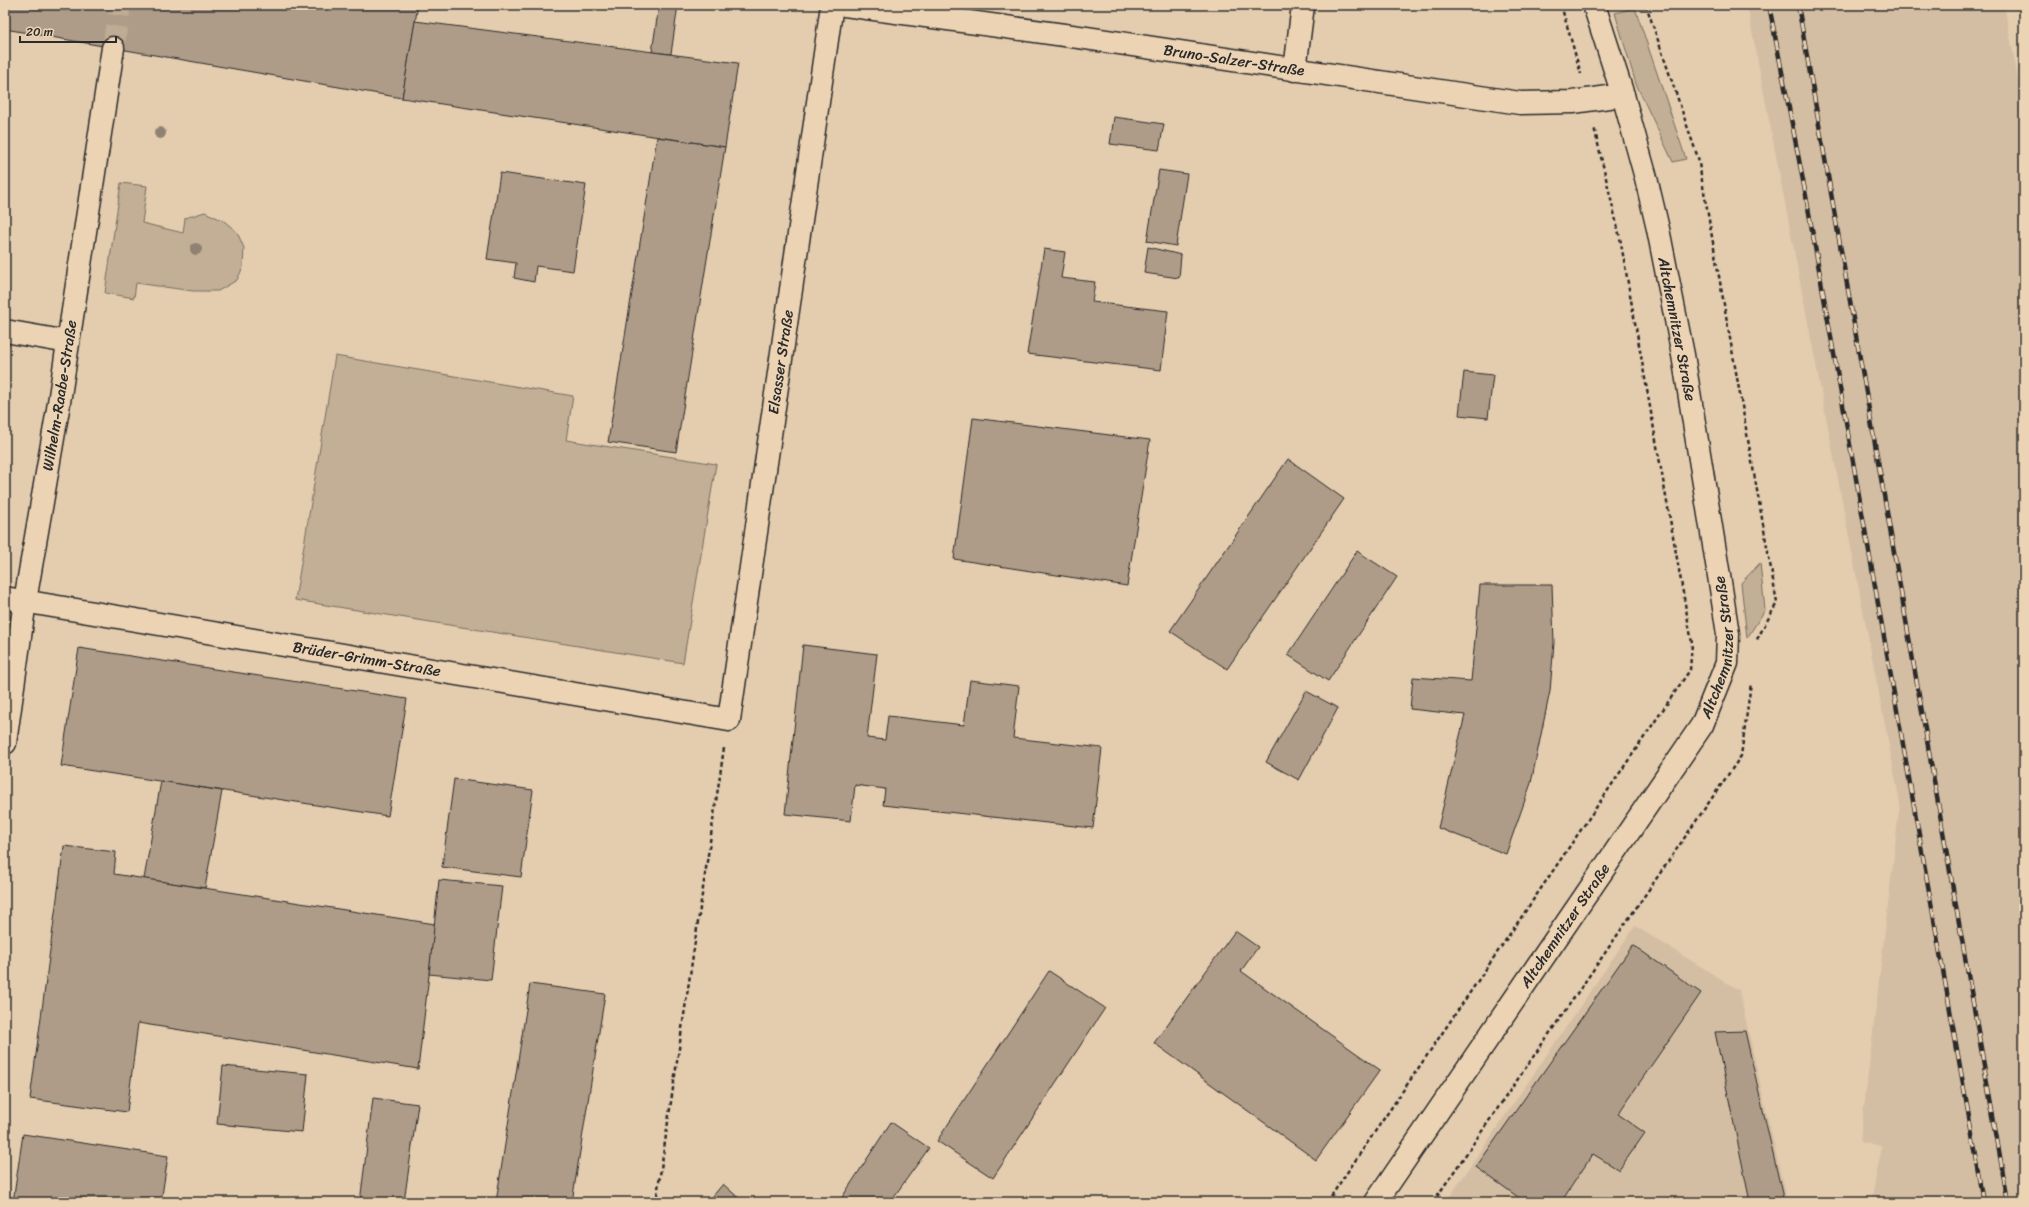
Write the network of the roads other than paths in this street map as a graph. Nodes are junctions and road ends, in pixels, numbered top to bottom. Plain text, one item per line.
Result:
1 (832, 5) edge
2 (845, 5) edge
3 (1303, 5) edge
4 (1594, 5) edge
5 (113, 48) tunnel mouth
6 (1294, 70) junction
7 (1623, 95) junction
8 (5, 331) edge
9 (68, 342) junction
10 (15, 599) edge
11 (729, 720) joint
12 (5, 743) edge
13 (1376, 1202) edge

1 - 11 street, Elsasser Straße
2 - 6 street, Bruno-Salzer-Straße
3 - 6 street
4 - 7 street, Altchemnitzer Straße
5 - 9 street, Wilhelm-Raabe-Straße
6 - 7 street, Bruno-Salzer-Straße
7 - 13 street, Altchemnitzer Straße
8 - 9 street
9 - 10 street, Wilhelm-Raabe-Straße
10 - 11 street, Brüder-Grimm-Straße
10 - 12 street, Wilhelm-Raabe-Straße

